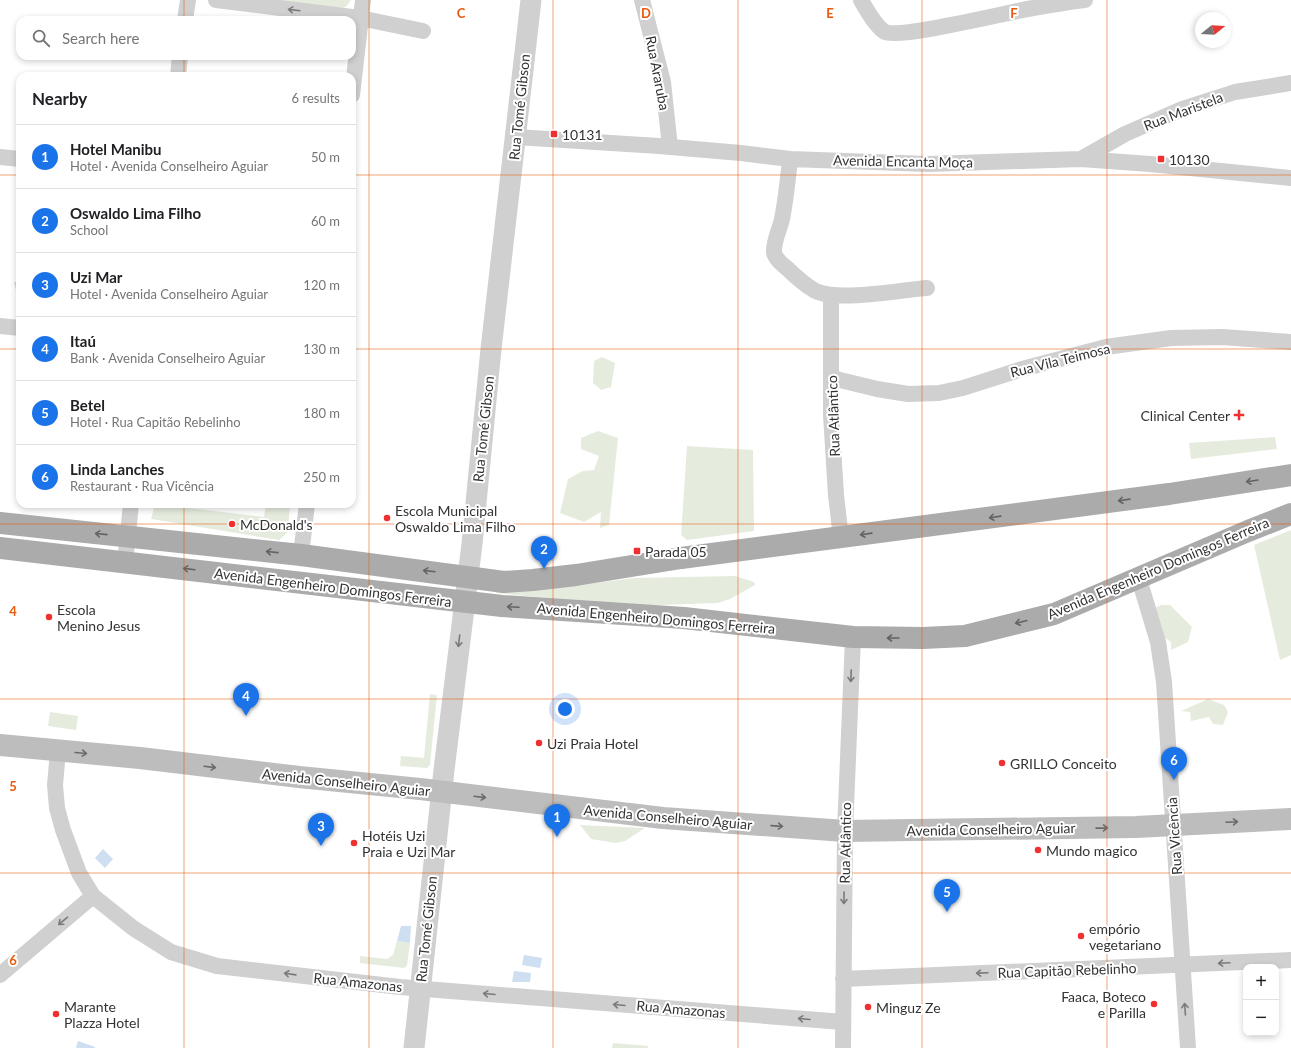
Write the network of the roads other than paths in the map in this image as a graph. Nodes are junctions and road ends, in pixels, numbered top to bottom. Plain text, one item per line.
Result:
1 (188, 0) edge
2 (216, 0) edge
3 (363, 0) edge
4 (531, 0) edge
5 (642, 0) edge
6 (861, 0) edge
7 (1085, 0) edge
8 (186, 16) edge
9 (344, 16) edge
10 (356, 18) edge
11 (360, 18) junction
12 (423, 30) dead end
13 (356, 56) edge
14 (180, 60) edge
15 (356, 60) edge
16 (178, 72) edge
17 (354, 72) edge
18 (1291, 83) edge
19 (516, 137) junction
20 (670, 147) junction
21 (0, 157) edge
22 (16, 159) edge
23 (790, 159) junction
24 (1081, 159) junction
25 (1291, 178) edge
26 (927, 288) dead end
27 (831, 295) junction
28 (0, 326) edge
29 (16, 328) edge
30 (1291, 342) edge
31 (832, 378) junction
32 (1291, 476) edge
33 (131, 508) edge
34 (307, 508) edge
35 (1291, 514) edge
36 (0, 523) edge
37 (128, 537) junction
38 (841, 538) junction
39 (0, 548) edge
40 (301, 555) junction
41 (125, 563) junction
42 (467, 576) junction
43 (1139, 579) junction
44 (464, 602) junction
45 (853, 637) junction
46 (0, 745) edge
47 (58, 751) junction
48 (442, 792) junction
49 (1291, 819) edge
50 (1174, 824) junction
51 (845, 831) junction
52 (93, 896) junction
53 (1291, 960) edge
54 (1183, 965) junction
55 (0, 974) edge
56 (843, 979) junction
57 (420, 989) junction
58 (843, 1022) junction
59 (414, 1048) edge
60 (843, 1048) edge
61 (1188, 1048) edge

1 - 8 street
9 -> 2 street
3 - 11 street
4 - 19 street, Rua Tomé Gibson
5 - 20 street, Rua Araruba
6 - 7 street
11 -> 10 street
11 - 12 street
11 - 13 street
14 - 16 street
15 - 17 street
18 - 24 street, Rua Maristela
19 - 20 street, Avenida Encanta Moça
19 - 42 street, Rua Tomé Gibson
20 - 23 street, Avenida Encanta Moça
21 - 22 street
23 - 24 street, Avenida Encanta Moça
23 - 27 street
24 - 25 street, Avenida Encanta Moça
26 - 27 street
27 - 31 street, Rua Atlântico
28 - 29 street
30 - 31 street, Rua Vila Teimosa
31 - 38 street, Rua Atlântico
32 -> 38 main road, Avenida Engenheiro Domingos Ferreira
33 - 37 street
34 - 40 street
35 - 43 main road, Avenida Engenheiro Domingos Ferreira
37 -> 36 main road, Avenida Engenheiro Domingos Ferreira
40 -> 37 main road, Avenida Engenheiro Domingos Ferreira
37 - 41 street
38 - 42 main road, Avenida Engenheiro Domingos Ferreira
39 - 41 main road, Avenida Engenheiro Domingos Ferreira
42 -> 40 main road, Avenida Engenheiro Domingos Ferreira
44 -> 41 main road, Avenida Engenheiro Domingos Ferreira
42 - 44 street, Rua Tomé Gibson
43 -> 45 main road, Avenida Engenheiro Domingos Ferreira
43 - 50 street, Rua Vicência
45 -> 44 main road, Avenida Engenheiro Domingos Ferreira
44 -> 48 street, Rua Tomé Gibson
45 -> 51 street, Rua Atlântico
46 - 47 main road, Avenida Conselheiro Aguiar
47 -> 48 main road, Avenida Conselheiro Aguiar
47 - 52 street, Rua Amazonas
48 -> 51 main road, Avenida Conselheiro Aguiar
48 - 57 street, Rua Tomé Gibson
50 -> 49 main road, Avenida Conselheiro Aguiar
51 -> 50 main road, Avenida Conselheiro Aguiar
50 - 54 street, Rua Vicência
51 -> 56 street, Rua Atlântico
52 -> 55 street
57 -> 52 street, Rua Amazonas
53 -> 54 street, Rua Capitão Rebelinho
54 -> 56 street, Rua Capitão Rebelinho
61 -> 54 street, Rua Vicência
56 - 58 street, Rua Atlântico
58 -> 57 street, Rua Amazonas
57 - 59 street, Rua Tomé Gibson
58 - 60 street, Rua Atlântico

